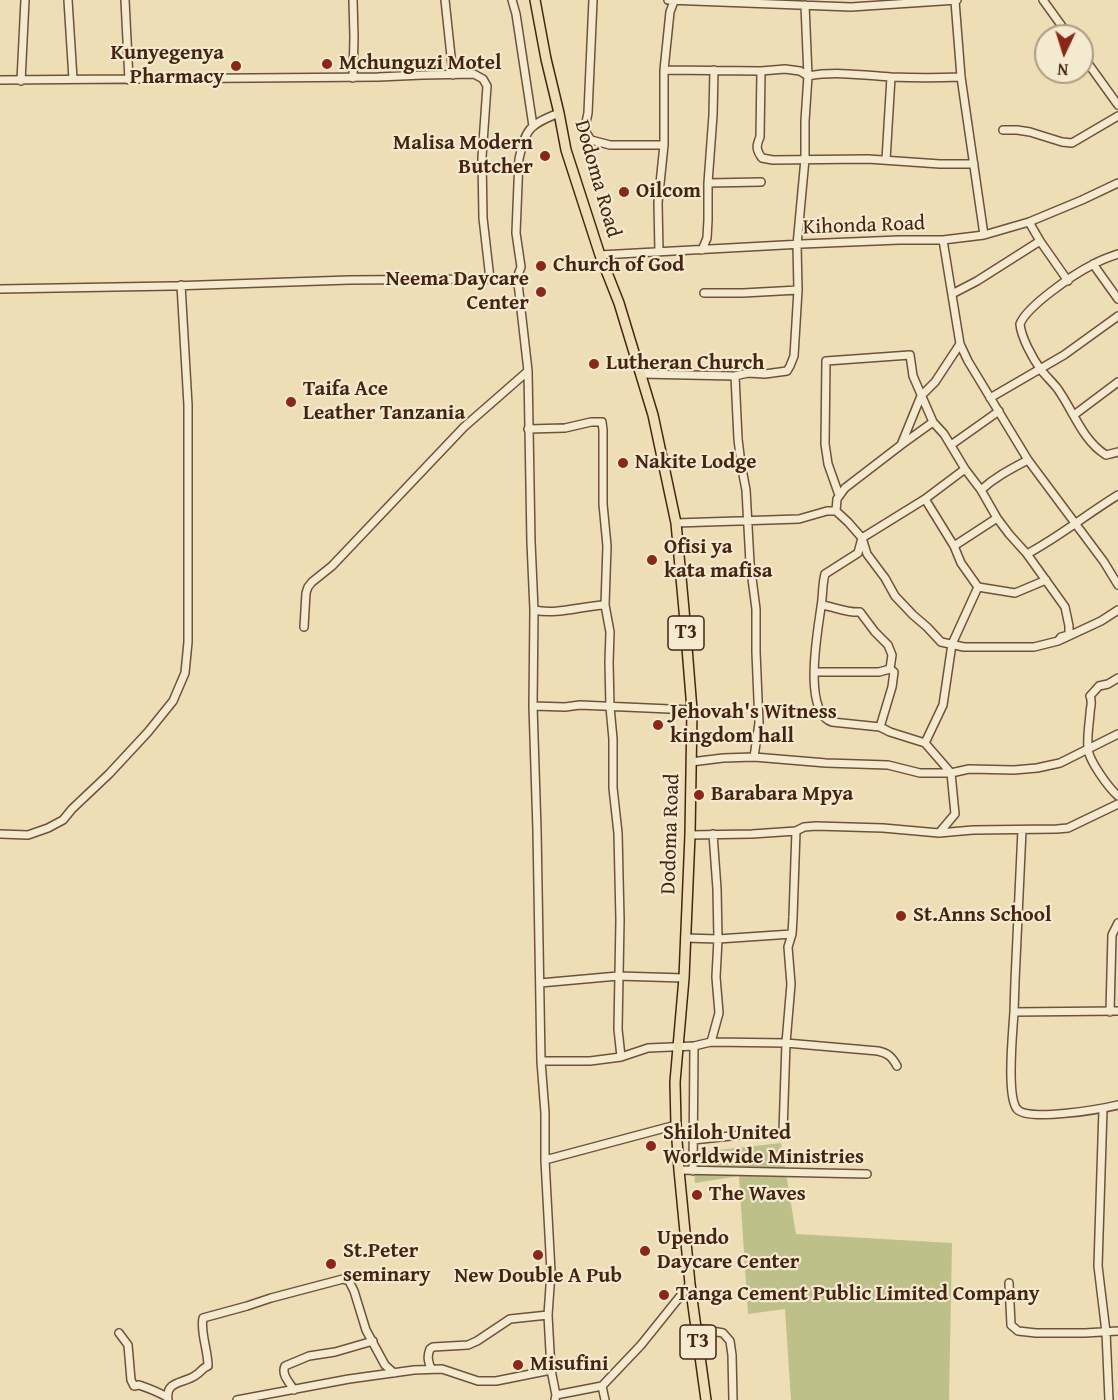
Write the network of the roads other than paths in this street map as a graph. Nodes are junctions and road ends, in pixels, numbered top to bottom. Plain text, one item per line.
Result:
1 (25, 0) edge
2 (68, 0) edge
3 (125, 0) edge
4 (353, 0) edge
5 (445, 0) edge
6 (512, 0) edge
7 (535, 0) edge
8 (593, 0) edge
9 (668, 0) edge
10 (956, 0) edge
11 (1043, 0) edge
12 (674, 1) edge
13 (763, 1) edge
14 (805, 4) junction
15 (1060, 24) edge
16 (664, 70) junction
17 (714, 70) junction
18 (761, 71) junction
19 (1094, 72) edge
20 (453, 75) junction
21 (808, 76) junction
22 (891, 76) junction
23 (961, 77) junction
24 (353, 78) junction
25 (0, 80) edge
26 (73, 80) junction
27 (129, 80) junction
28 (21, 81) junction
29 (1118, 105) edge
30 (559, 113) junction
31 (1118, 116) edge
32 (533, 126) junction
33 (1003, 130) dead end
34 (664, 146) junction
35 (805, 159) junction
36 (886, 160) junction
37 (974, 164) junction
38 (761, 182) dead end
39 (708, 183) junction
40 (1118, 183) edge
41 (1029, 222) junction
42 (984, 235) junction
43 (943, 240) junction
44 (1040, 242) junction
45 (797, 244) junction
46 (702, 250) junction
47 (659, 252) junction
48 (1118, 254) edge
49 (600, 255) junction
50 (1093, 264) junction
51 (490, 279) junction
52 (1068, 280) junction
53 (518, 283) junction
54 (181, 285) junction
55 (0, 289) edge
56 (798, 290) junction
57 (704, 293) dead end
58 (952, 294) junction
59 (1118, 299) edge
60 (1118, 316) edge
61 (960, 344) junction
62 (1040, 369) junction
63 (528, 371) junction
64 (640, 374) junction
65 (735, 376) junction
66 (1118, 382) edge
67 (921, 396) junction
68 (990, 398) junction
69 (999, 411) junction
70 (1074, 415) junction
71 (933, 422) junction
72 (528, 429) junction
73 (901, 445) junction
74 (951, 445) junction
75 (1118, 452) edge
76 (1028, 460) junction
77 (965, 469) junction
78 (981, 490) junction
79 (839, 495) junction
80 (1118, 495) edge
81 (924, 499) junction
82 (836, 511) junction
83 (997, 518) junction
84 (747, 521) junction
85 (676, 524) junction
86 (1075, 525) junction
87 (862, 538) junction
88 (954, 546) junction
89 (1027, 554) junction
90 (1046, 580) junction
91 (1118, 585) edge
92 (978, 587) junction
93 (605, 605) junction
94 (822, 605) junction
95 (534, 610) junction
96 (1118, 610) edge
97 (304, 627) dead end
98 (1058, 641) junction
99 (952, 644) junction
100 (890, 669) junction
101 (815, 672) junction
102 (1118, 678) edge
103 (533, 706) junction
104 (610, 707) junction
105 (692, 710) junction
106 (880, 726) junction
107 (1118, 734) edge
108 (925, 743) junction
109 (1088, 750) junction
110 (754, 757) junction
111 (691, 762) junction
112 (951, 773) junction
113 (1118, 796) edge
114 (1118, 804) edge
115 (1022, 830) junction
116 (796, 831) junction
117 (939, 833) junction
118 (0, 834) edge
119 (713, 834) junction
120 (690, 835) junction
121 (1118, 923) edge
122 (792, 934) junction
123 (685, 938) junction
124 (718, 939) junction
125 (618, 976) junction
126 (684, 978) junction
127 (540, 983) junction
128 (1114, 1011) edge
129 (1014, 1012) junction
130 (711, 1042) junction
131 (786, 1043) junction
132 (678, 1046) junction
133 (694, 1046) junction
134 (621, 1057) junction
135 (541, 1061) junction
136 (897, 1066) dead end
137 (1118, 1105) edge
138 (1103, 1108) junction
139 (676, 1125) junction
140 (693, 1140) junction
141 (545, 1160) junction
142 (679, 1170) junction
143 (693, 1171) junction
144 (867, 1174) dead end
145 (1009, 1283) dead end
146 (690, 1284) junction
147 (548, 1315) junction
148 (696, 1328) junction
149 (1118, 1331) edge
150 (1106, 1332) junction
151 (119, 1333) dead end
152 (373, 1341) junction
153 (430, 1369) junction
154 (552, 1370) junction
155 (394, 1373) junction
156 (602, 1386) junction
157 (294, 1390) junction
158 (556, 1398) edge
159 (167, 1399) edge
160 (237, 1400) edge
161 (605, 1400) edge
162 (706, 1400) edge
163 (733, 1400) edge
164 (1109, 1400) edge

1 - 28 street
2 - 26 street
3 - 27 street
4 - 24 street
5 - 20 street
6 - 32 street
7 - 30 highway, Dodoma Road / T3
8 - 34 street
9 - 12 street
10 - 14 street
10 - 23 street
11 - 15 street
12 - 13 street
12 - 16 street
13 - 14 street
14 - 21 street
16 - 17 street
16 - 34 street
17 - 18 street
17 - 39 street
18 - 21 street
18 - 35 street
19 - 29 street
20 - 24 street
20 - 51 street
21 - 22 street
21 - 35 street
22 - 23 street
22 - 36 street
23 - 37 street
24 - 27 street
25 - 28 street
26 - 27 street
26 - 28 street
30 - 32 street
30 - 49 highway, Dodoma Road / T3
31 - 33 street
32 - 53 street
34 - 47 street
35 - 36 street
35 - 45 street
36 - 37 street
37 - 42 street
38 - 39 street
39 - 46 street
40 - 41 street, Kihonda Road
41 - 42 street, Kihonda Road
41 - 44 street
42 - 43 street, Kihonda Road
43 - 45 street, Kihonda Road
43 - 58 street
44 - 52 street
44 - 58 street
45 - 46 street, Kihonda Road
45 - 56 street
46 - 47 street, Kihonda Road
47 - 49 street, Kihonda Road
48 - 50 street
49 - 64 highway, Dodoma Road / T3
50 - 52 street
50 - 59 street
51 - 53 street
51 - 54 street
52 - 62 street
53 - 63 street
54 - 55 street
54 - 118 street
56 - 57 street
56 - 65 street
58 - 61 street
60 - 62 street
61 - 67 street
61 - 68 street
62 - 68 street
62 - 70 street
63 - 72 street
63 - 97 street
64 - 65 street
64 - 85 highway, Dodoma Road / T3
65 - 84 street
66 - 70 street
67 - 71 street
67 - 73 street
67 - 79 street
68 - 69 street
69 - 74 street
69 - 76 street
70 - 75 street
71 - 73 street
71 - 74 street
72 - 93 street
72 - 95 street
73 - 79 street
74 - 77 street
76 - 78 street
76 - 86 street
77 - 78 street
77 - 81 street
78 - 83 street
79 - 82 street
80 - 86 street
81 - 87 street
81 - 88 street
82 - 84 street
82 - 87 street
83 - 88 street
83 - 89 street
84 - 85 street
84 - 110 street
85 - 105 highway, Dodoma Road / T3
86 - 89 street
86 - 91 street
87 - 94 street
87 - 99 street
88 - 92 street
89 - 90 street
90 - 92 street
90 - 98 street
92 - 99 street
93 - 95 street
93 - 104 street
94 - 100 street
94 - 101 street
95 - 103 street
96 - 98 street
98 - 99 street
99 - 108 street
100 - 101 street
100 - 106 street
101 - 106 street
102 - 109 street
103 - 104 street
103 - 127 street
104 - 105 street
104 - 125 street
105 - 111 highway, Dodoma Road / T3
106 - 108 street
107 - 109 street
108 - 112 street
109 - 112 street
109 - 113 street
110 - 111 street
110 - 112 street
111 - 120 highway, Dodoma Road / T3
112 - 117 street
114 - 115 street
115 - 117 street
115 - 129 street
116 - 117 street
116 - 119 street
116 - 122 street
119 - 120 street
119 - 124 street
120 - 123 highway, Dodoma Road / T3
121 - 128 street
122 - 124 street
122 - 131 street
123 - 124 street
123 - 126 highway, Dodoma Road / T3
124 - 130 street
125 - 126 street
125 - 127 street
125 - 134 street
126 - 132 highway, Dodoma Road / T3
127 - 135 street
128 - 129 street
129 - 138 street
130 - 131 street
130 - 133 street
131 - 136 street
131 - 140 street
132 - 133 street
132 - 134 street
132 - 139 highway, Dodoma Road / T3
133 - 140 street
134 - 135 street
135 - 141 street
137 - 138 street
138 - 150 street
139 - 141 street
139 - 142 highway, Dodoma Road / T3
140 - 143 street
141 - 147 street
142 - 143 street
142 - 146 highway, Dodoma Road / T3
143 - 144 street
145 - 150 street
146 - 148 highway, Dodoma Road / T3
146 - 156 street
147 - 153 street
147 - 154 street
148 - 162 highway, Dodoma Road / T3
148 - 163 street
149 - 150 street
150 - 164 street
151 - 159 street
152 - 155 street
152 - 157 street
152 - 159 street
153 - 154 street
153 - 155 street
154 - 158 street
155 - 157 street
156 - 158 street
156 - 161 street
157 - 160 street

